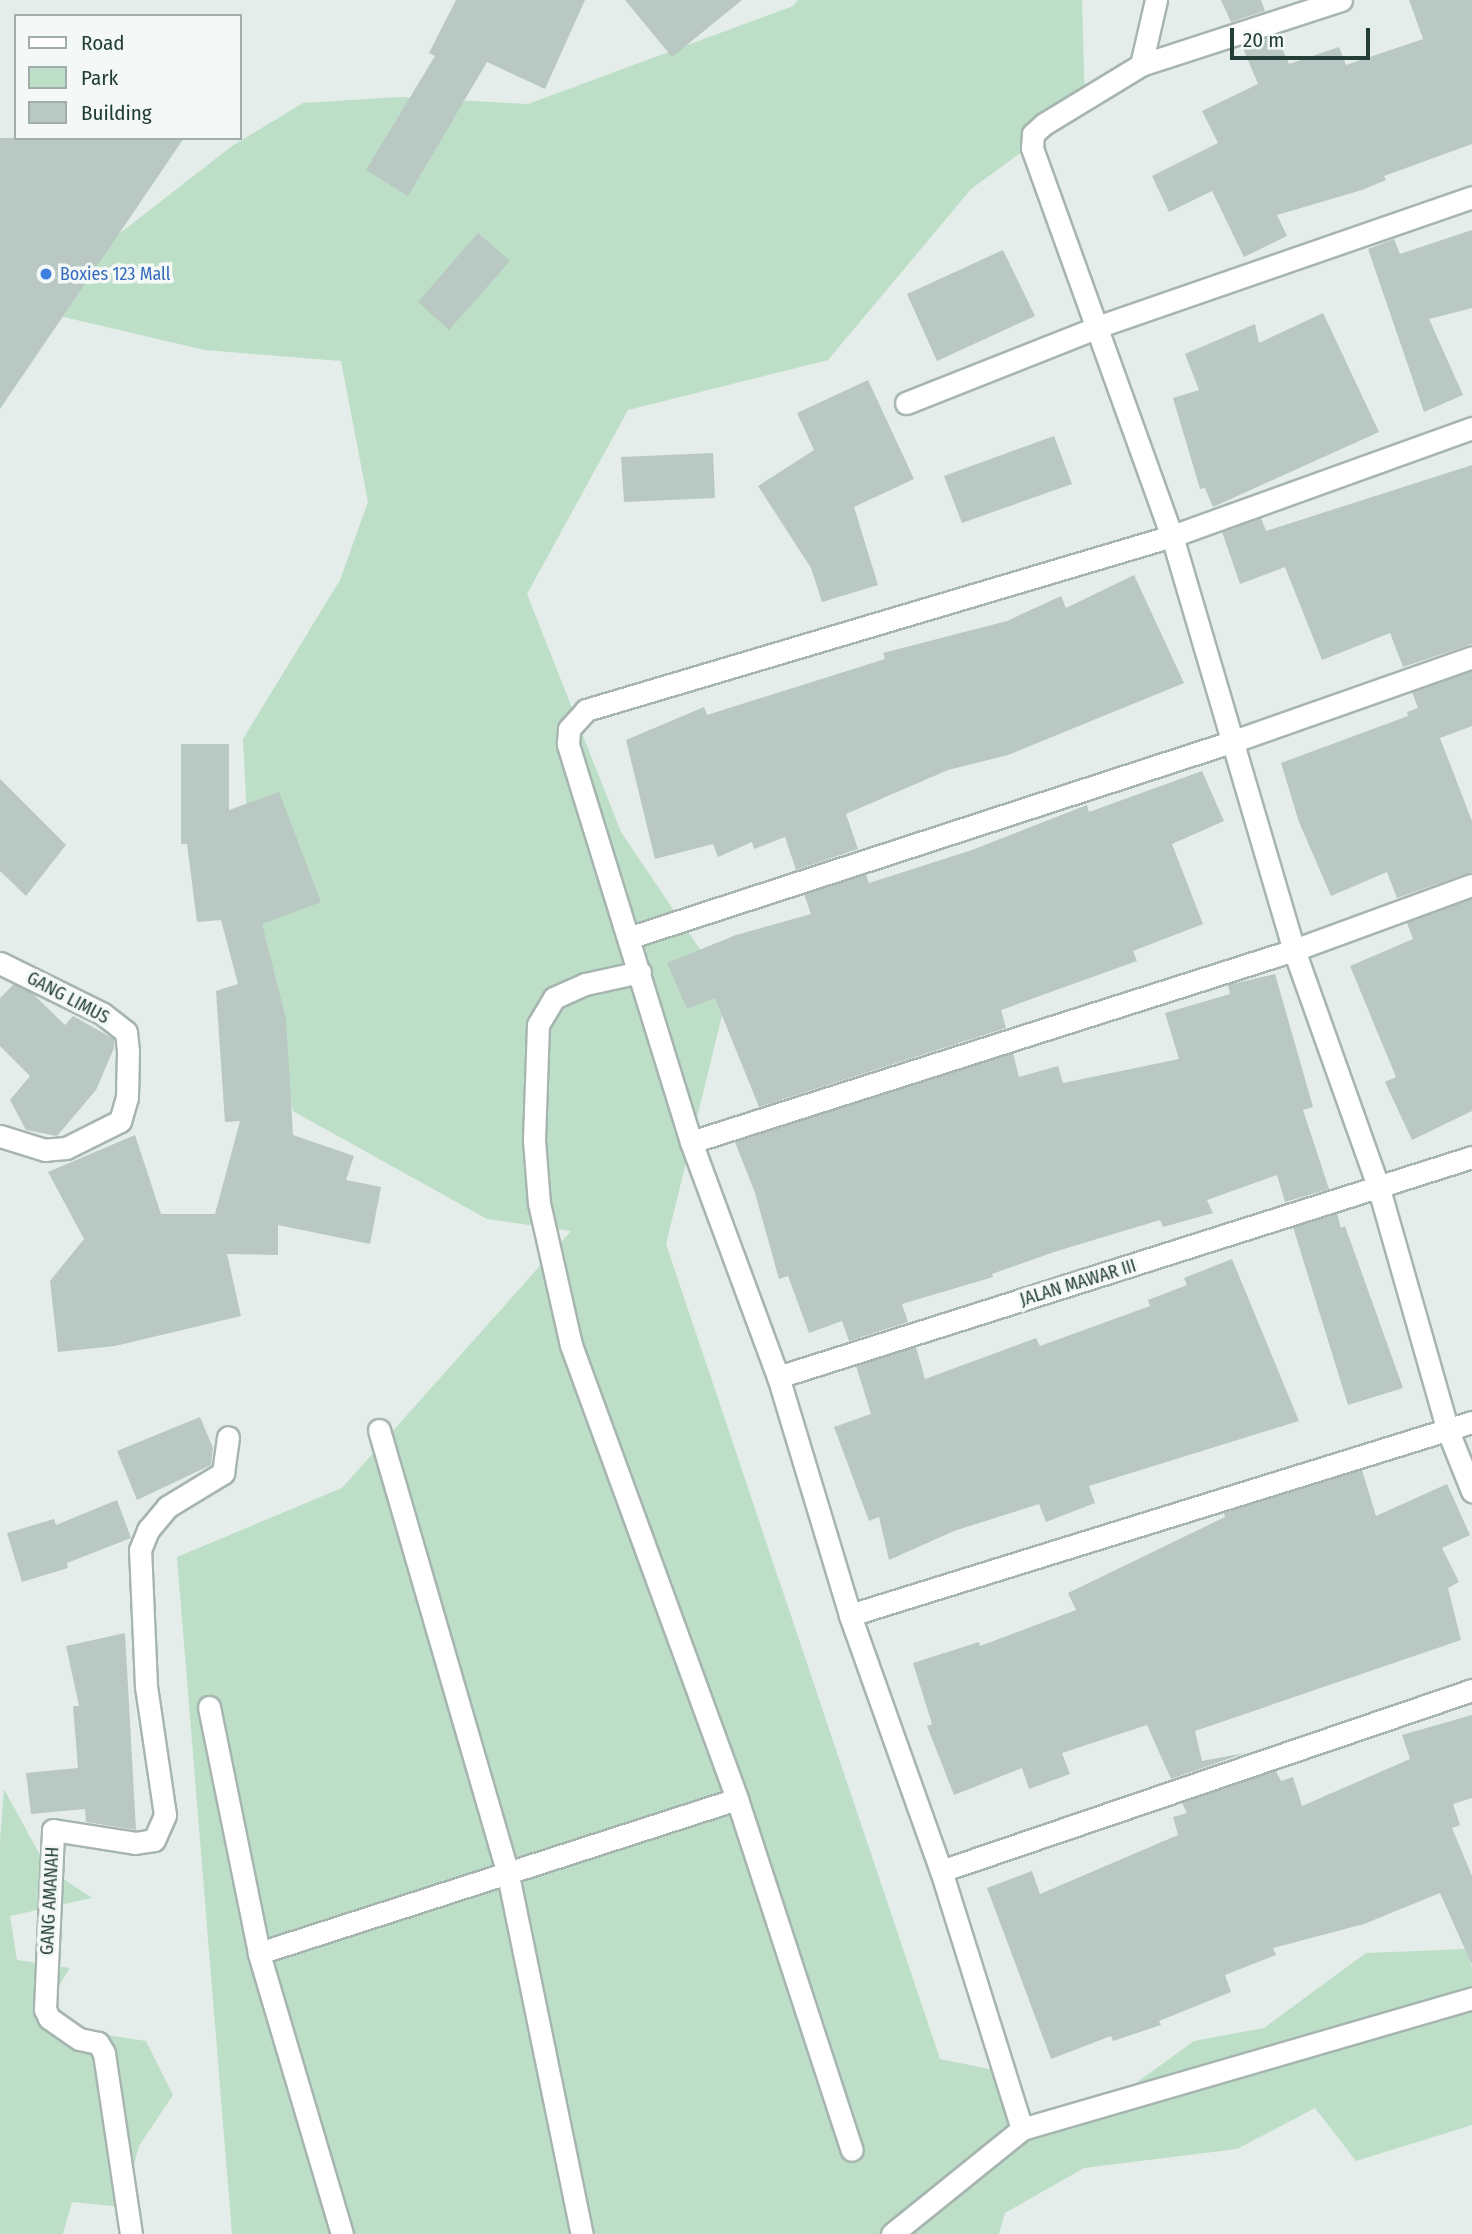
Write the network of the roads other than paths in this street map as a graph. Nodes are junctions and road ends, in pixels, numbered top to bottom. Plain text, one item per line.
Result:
1 (1156, 0) edge
2 (1341, 0) edge
3 (1141, 65) junction
4 (1472, 197) edge
5 (1100, 326) junction
6 (906, 403) dead end
7 (1472, 428) edge
8 (1172, 536) junction
9 (1472, 657) edge
10 (1234, 741) junction
11 (1472, 885) edge
12 (631, 937) junction
13 (1294, 950) junction
14 (0, 963) edge
15 (640, 972) junction
16 (0, 1136) edge
17 (691, 1142) junction
18 (1472, 1157) edge
19 (1379, 1189) junction
20 (778, 1377) junction
21 (1472, 1422) edge
22 (379, 1430) dead end
23 (1448, 1430) junction
24 (229, 1437) dead end
25 (1472, 1491) edge
26 (850, 1615) junction
27 (1472, 1690) edge
28 (209, 1707) dead end
29 (737, 1799) junction
30 (941, 1871) junction
31 (508, 1875) junction
32 (259, 1953) junction
33 (1472, 1998) edge
34 (1022, 2129) junction
35 (852, 2150) dead end
36 (131, 2234) edge
37 (342, 2234) edge
38 (582, 2234) edge
39 (892, 2234) edge

1 - 3 street
2 - 3 street
3 - 5 street
4 - 5 street
5 - 6 street
5 - 8 street
7 - 8 street
8 - 10 street
8 - 12 street
9 - 10 street
10 - 12 street
10 - 13 street
11 - 13 street
12 - 15 street
13 - 17 street
13 - 19 street
14 - 16 street, GANG LIMUS
15 - 17 street
15 - 29 street
17 - 20 street
18 - 19 street, JALAN MAWAR III
19 - 20 street, JALAN MAWAR III
19 - 23 street
20 - 26 street
21 - 23 street
22 - 31 street
23 - 25 street
23 - 26 street
24 - 36 street, GANG AMANAH
26 - 30 street
27 - 30 street
28 - 32 street
29 - 31 street
29 - 35 street
30 - 34 street
31 - 32 street
31 - 38 street
32 - 37 street
33 - 34 street
34 - 39 street

